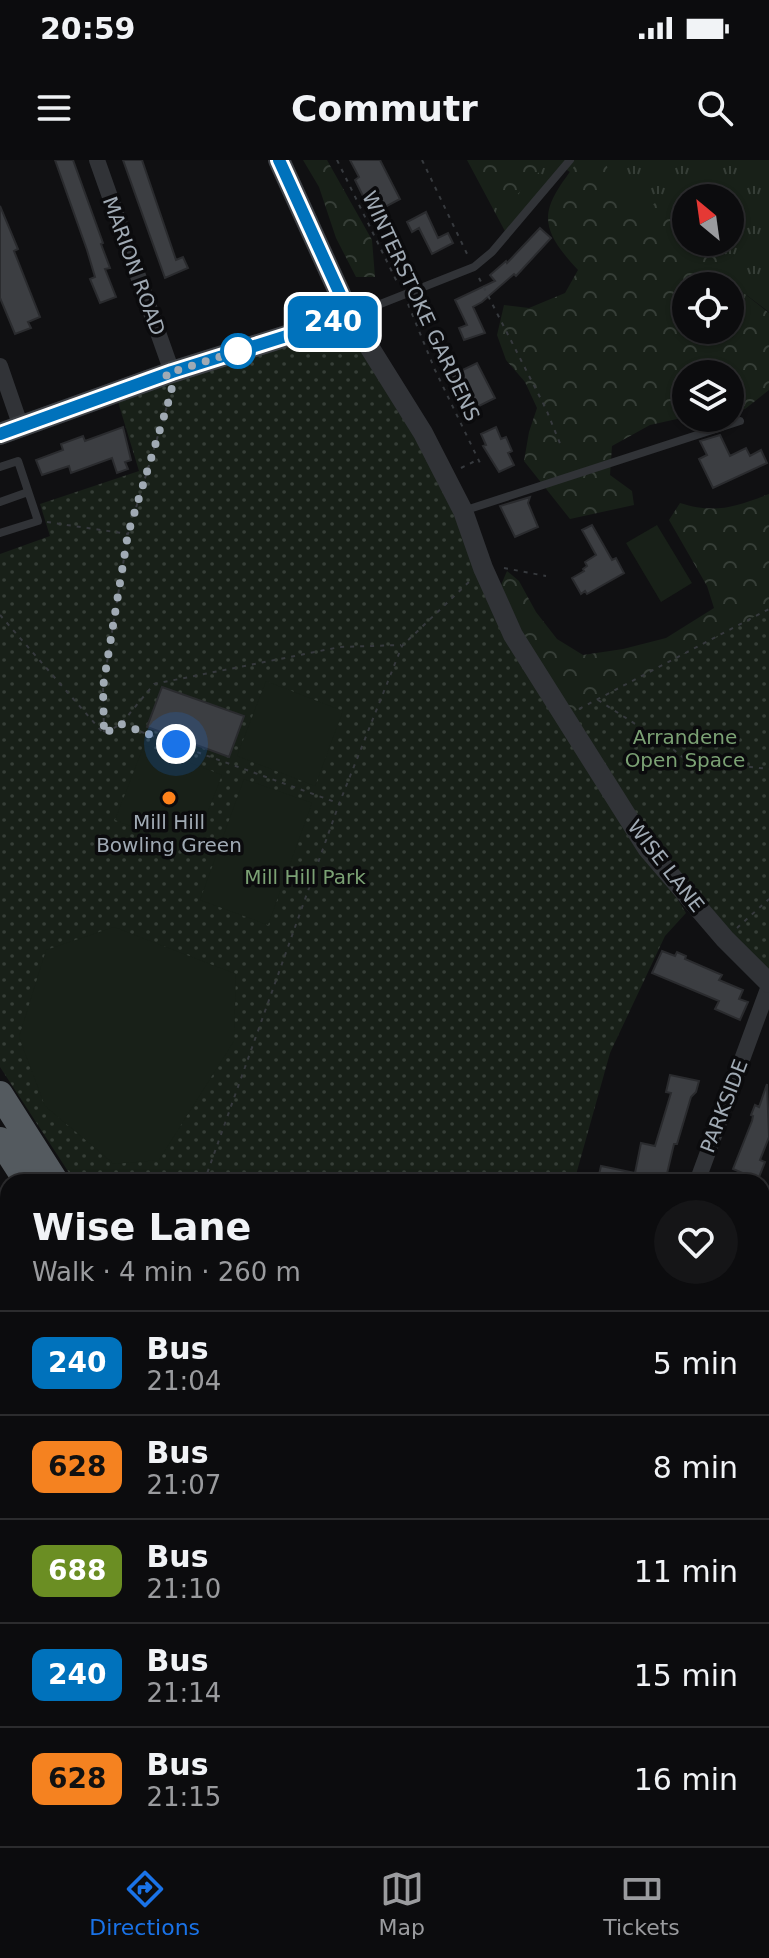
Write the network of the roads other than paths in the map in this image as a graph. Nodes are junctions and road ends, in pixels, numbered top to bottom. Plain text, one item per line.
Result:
1 (97, 160) edge
2 (279, 160) edge
3 (570, 160) edge
4 (350, 316) junction
5 (0, 366) edge
6 (169, 373) junction
7 (11, 431) edge
8 (706, 432) edge
9 (1, 465) edge
10 (28, 492) junction
11 (0, 502) edge
12 (463, 511) junction
13 (0, 533) edge
14 (769, 984) edge
15 (0, 1094) edge
16 (0, 1140) edge
17 (22, 1174) edge
18 (51, 1174) edge
19 (700, 1174) edge

1 - 6 street, MARION ROAD
2 - 4 main road
3 - 4 lane
4 - 6 main road
4 - 12 street, WISE LANE
5 - 7 street
6 - 7 main road
8 - 12 lane
9 - 10 lane
10 - 11 lane
10 - 13 lane
12 - 14 street, WISE LANE
14 - 19 street, PARKSIDE
15 - 18 highway
16 - 17 highway

